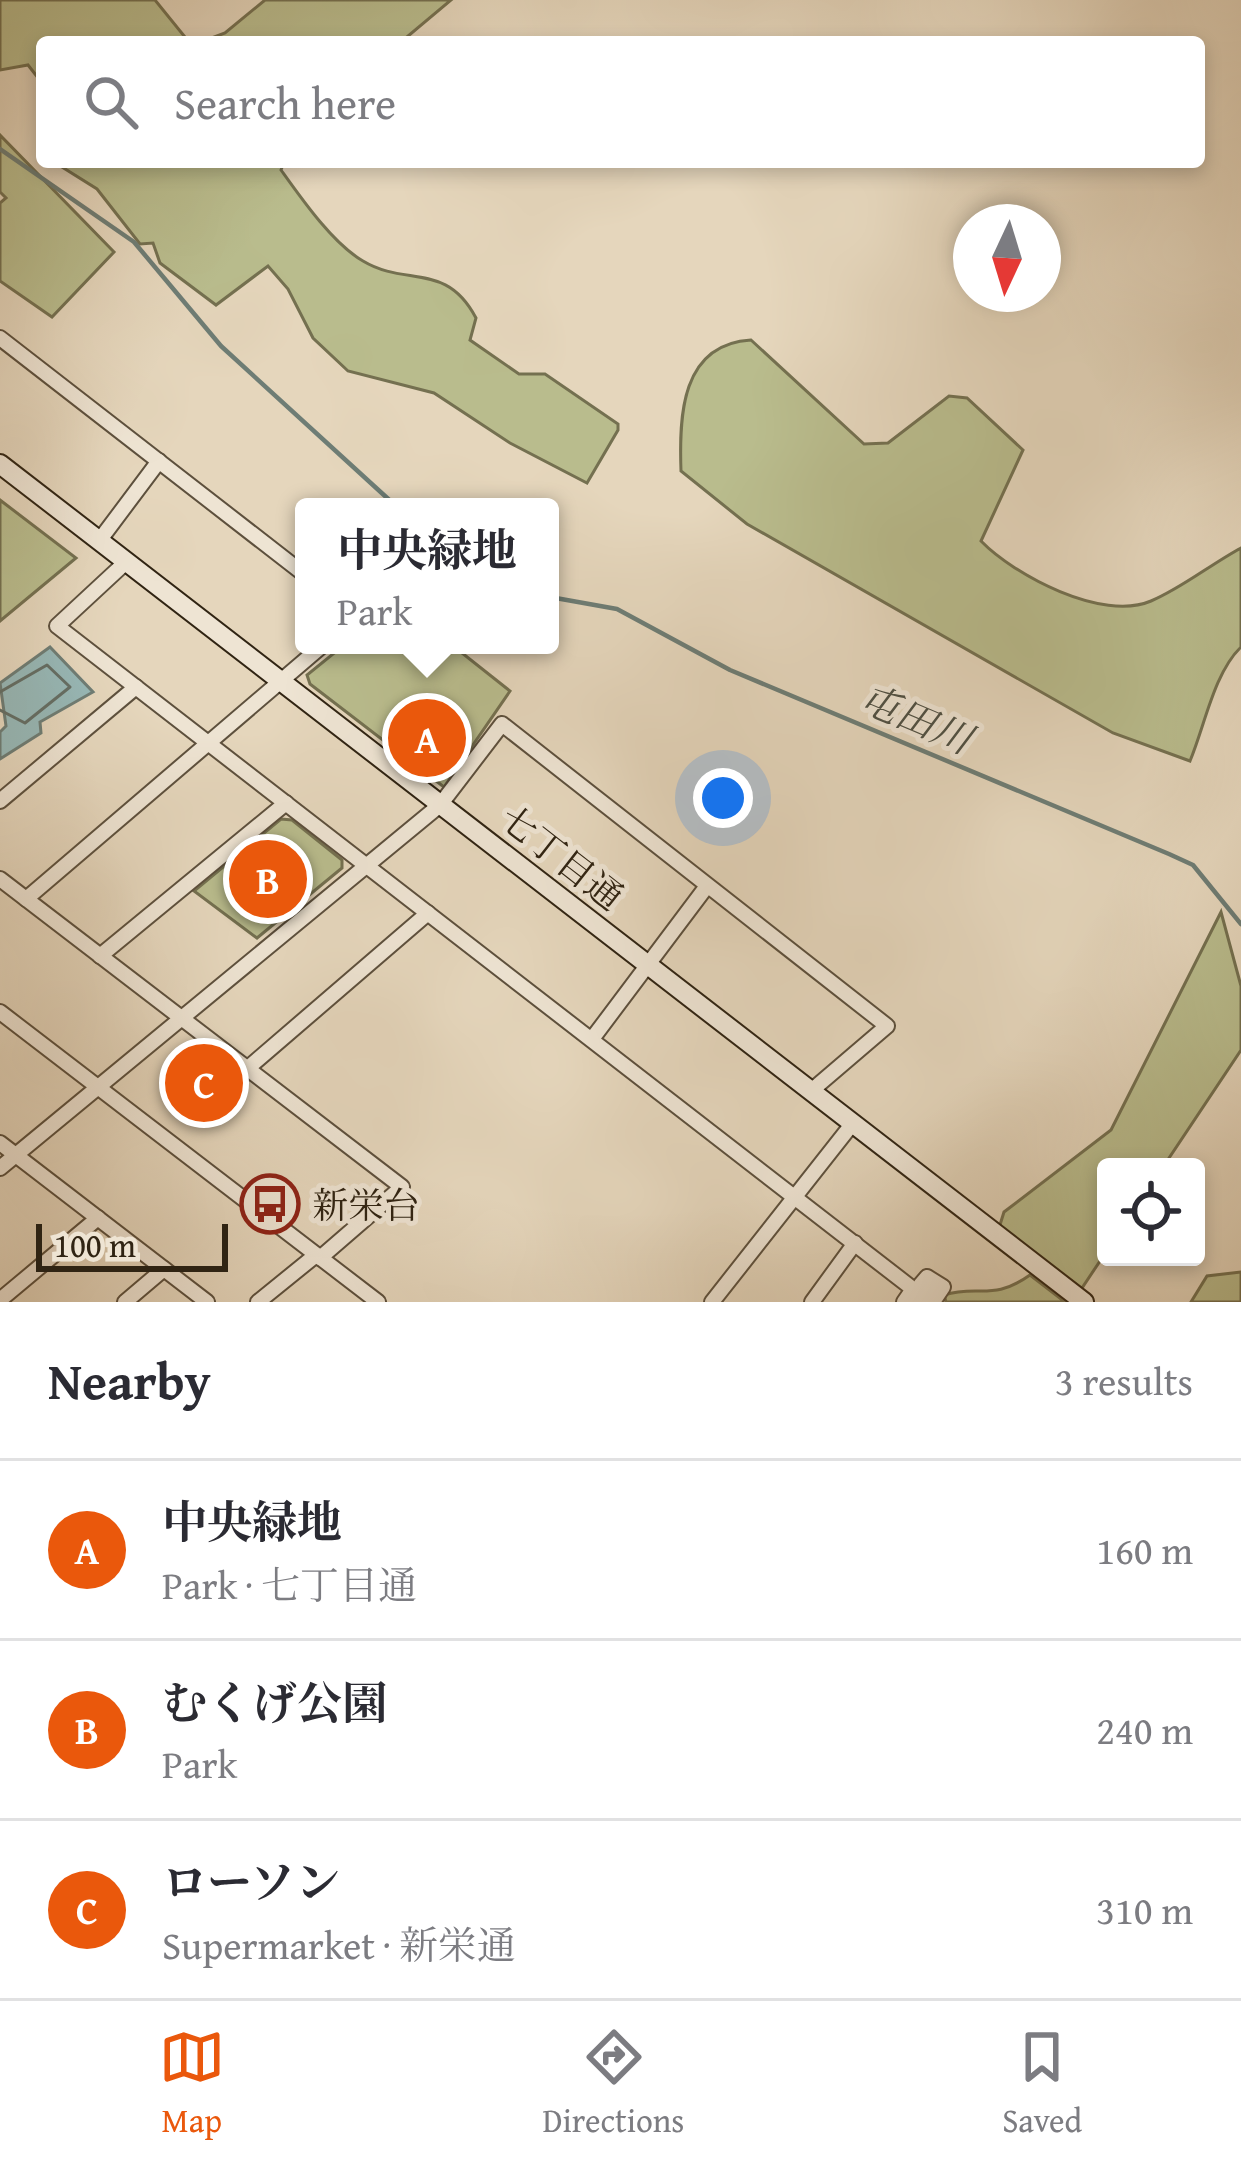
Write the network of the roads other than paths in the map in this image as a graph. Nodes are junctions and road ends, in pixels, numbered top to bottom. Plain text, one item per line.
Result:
1 (0, 338) edge
2 (159, 461) junction
3 (0, 464) edge
4 (100, 541) junction
5 (126, 562) junction
6 (295, 567) edge
7 (314, 654) edge
8 (283, 683) junction
9 (136, 687) junction
10 (210, 745) junction
11 (0, 801) edge
12 (286, 803) junction
13 (440, 805) junction
14 (366, 866) junction
15 (0, 879) edge
16 (707, 886) junction
17 (26, 898) junction
18 (428, 913) junction
19 (100, 956) junction
20 (651, 966) junction
21 (0, 1012) edge
22 (181, 1018) junction
23 (592, 1039) junction
24 (248, 1068) junction
25 (98, 1087) junction
26 (811, 1091) junction
27 (853, 1123) junction
28 (0, 1143) edge
29 (16, 1155) junction
30 (0, 1168) edge
31 (796, 1196) junction
32 (98, 1218) junction
33 (855, 1243) junction
34 (318, 1256) junction
35 (164, 1269) junction
36 (0, 1300) edge
37 (125, 1302) edge
38 (207, 1302) edge
39 (258, 1302) edge
40 (378, 1302) edge
41 (712, 1302) edge
42 (812, 1302) edge
43 (904, 1302) edge
44 (918, 1302) edge
45 (932, 1302) edge
46 (1083, 1302) edge

1 - 2 street
2 - 4 street
2 - 6 street
3 - 4 street, 七丁目通
4 - 5 street, 七丁目通
5 - 8 street, 七丁目通
5 - 9 street
7 - 8 street
8 - 10 street
8 - 13 street, 七丁目通
9 - 10 street
9 - 11 street
10 - 12 street
10 - 17 street
12 - 14 street
12 - 19 street
13 - 14 street
13 - 16 street
13 - 20 street, 七丁目通
14 - 18 street
14 - 22 street
15 - 17 street
16 - 20 street
16 - 26 street
17 - 19 street
18 - 23 street
18 - 24 street
19 - 22 street
20 - 23 street
20 - 26 street, 七丁目通
21 - 25 street
22 - 24 street
22 - 25 street
23 - 31 street
24 - 34 street
25 - 29 street
25 - 34 street
26 - 27 street, 七丁目通
27 - 31 street
27 - 46 street, 七丁目通
28 - 29 street
29 - 30 street
29 - 32 street
31 - 33 street
31 - 41 street
32 - 35 street
32 - 36 street
33 - 42 street
33 - 43 street
34 - 39 street
34 - 40 street
35 - 37 street
35 - 38 street
44 - 45 street

